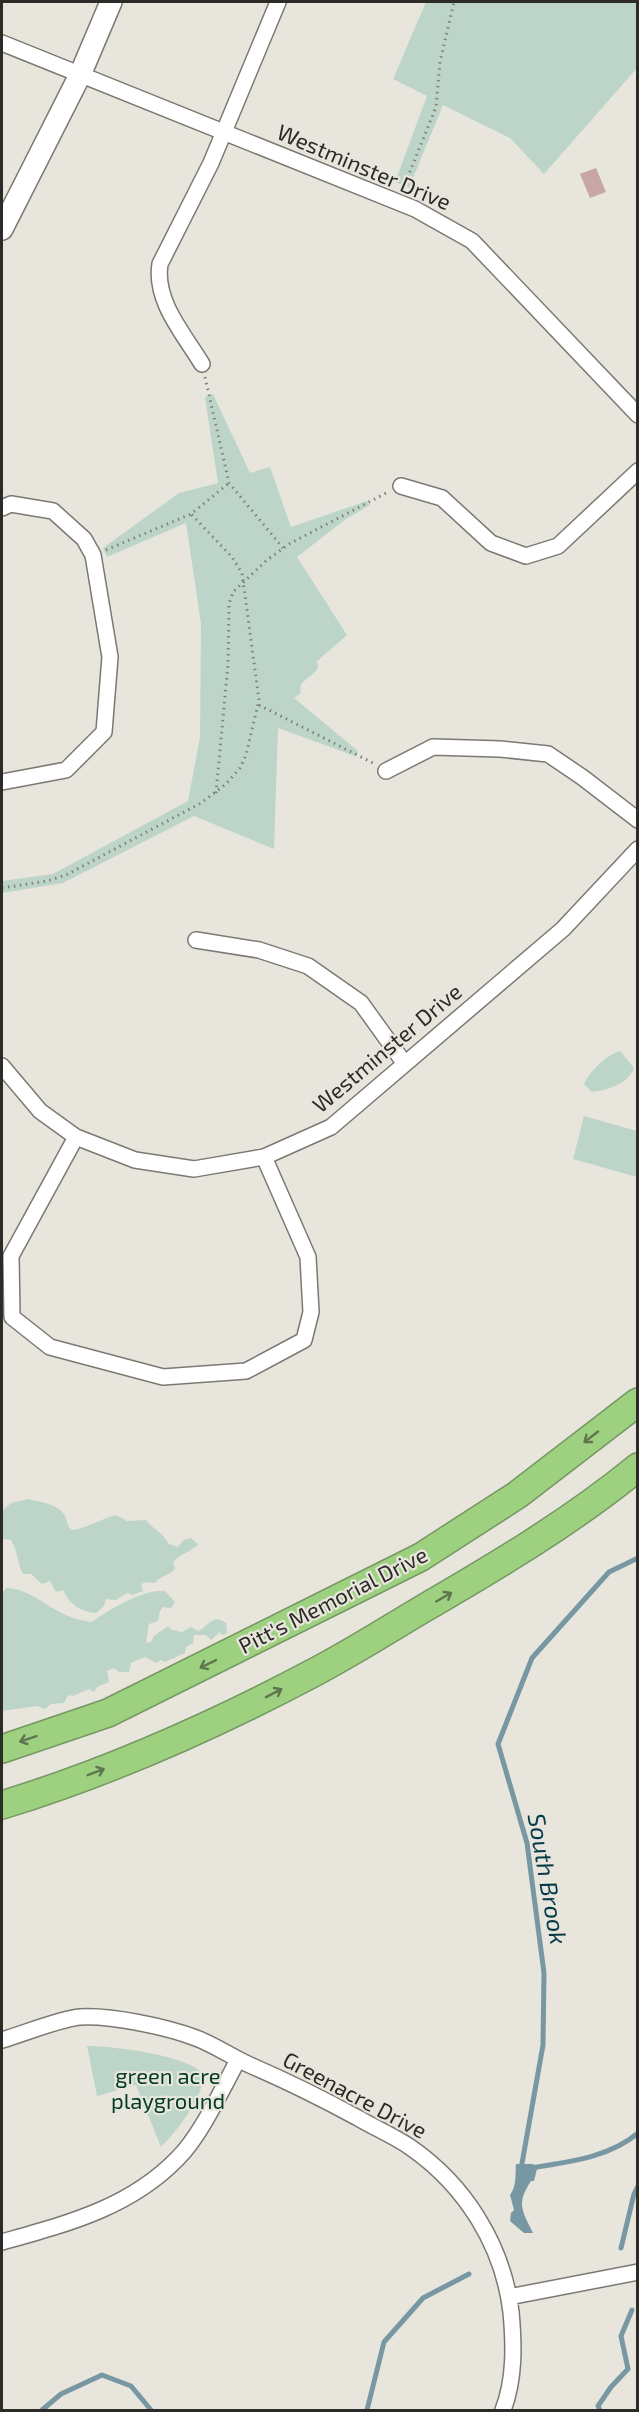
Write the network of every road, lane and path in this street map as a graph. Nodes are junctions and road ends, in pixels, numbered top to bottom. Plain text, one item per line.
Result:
1 (111, 2) edge
2 (278, 2) edge
3 (454, 2) edge
4 (2, 44) edge
5 (80, 75) junction
6 (224, 133) junction
7 (398, 202) junction
8 (2, 229) edge
9 (202, 364) joint
10 (638, 415) edge
11 (638, 471) edge
12 (229, 483) junction
13 (401, 486) joint
14 (2, 508) edge
15 (191, 514) junction
16 (283, 548) junction
17 (93, 555) junction
18 (243, 582) junction
19 (259, 705) junction
20 (386, 771) joint
21 (2, 782) edge
22 (216, 793) junction
23 (638, 820) edge
24 (638, 849) edge
25 (2, 888) edge
26 (196, 940) dead end
27 (405, 1064) junction
28 (2, 1066) edge
29 (76, 1137) junction
30 (264, 1157) junction
31 (638, 1402) edge
32 (638, 1467) edge
33 (2, 1749) edge
34 (2, 1805) edge
35 (2, 2040) edge
36 (238, 2060) junction
37 (2, 2242) edge
38 (638, 2272) edge
39 (509, 2297) junction
40 (503, 2410) edge

1 - 5 main road
2 - 6 street
3 - 7 path
4 - 5 street, Westminster Drive
5 - 6 street, Westminster Drive
5 - 8 main road
6 - 7 street, Westminster Drive
6 - 9 street
7 - 10 street, Westminster Drive
9 - 12 path
11 - 13 street
12 - 15 path
12 - 16 path
13 - 16 path
14 - 17 street
15 - 17 path
15 - 18 path
16 - 18 path
17 - 21 street
18 - 19 path
18 - 22 path
19 - 20 path
19 - 22 path
20 - 23 street
22 - 25 path
24 - 27 street, Westminster Drive
26 - 27 street
27 - 30 street, Westminster Drive
28 - 29 street, Westminster Drive
29 - 30 street, Westminster Drive
29 - 30 street
31 -> 33 highway, Pitt's Memorial Drive
34 -> 32 highway
35 - 36 street, Greenacre Drive
36 - 37 street
36 - 39 street, Greenacre Drive
38 - 39 street
39 - 40 street, Greenacre Drive

